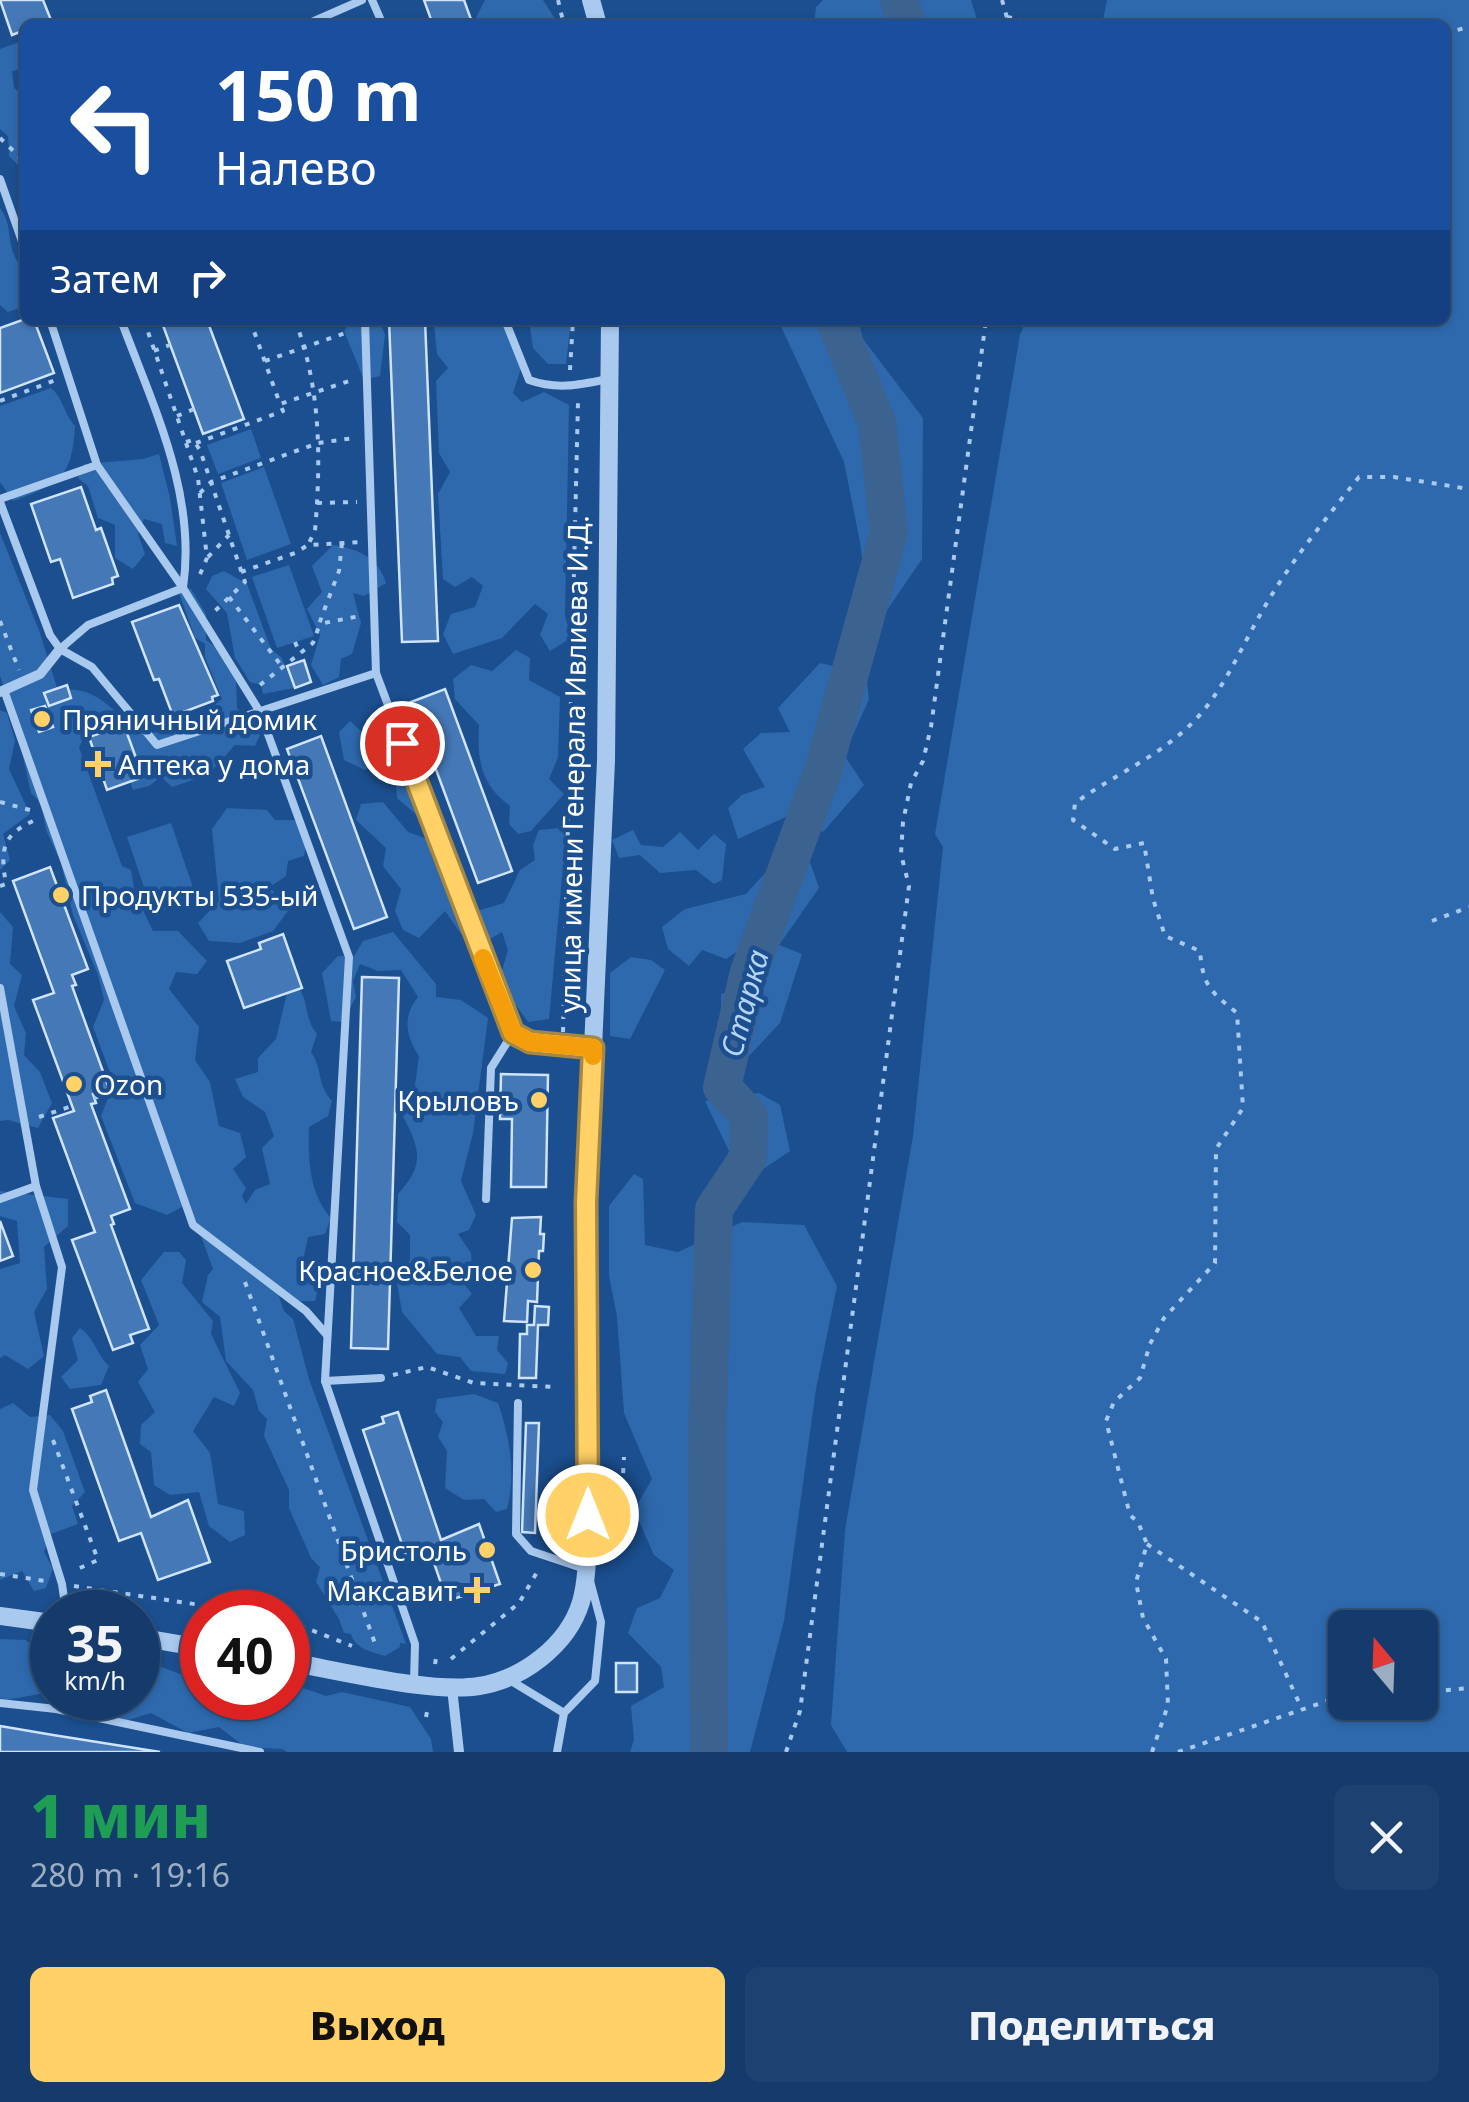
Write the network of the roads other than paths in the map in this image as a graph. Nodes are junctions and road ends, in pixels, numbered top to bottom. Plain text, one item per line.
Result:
1 (362, 0) edge
2 (317, 20) edge
3 (0, 179) edge
4 (20, 236) edge
5 (52, 325) edge
6 (123, 325) edge
7 (366, 325) edge
8 (507, 325) edge
9 (610, 325) edge
10 (608, 379) junction
11 (97, 466) junction
12 (0, 500) edge
13 (183, 588) junction
14 (60, 650) junction
15 (376, 673) junction
16 (2, 691) edge
17 (260, 712) junction
18 (0, 988) edge
19 (513, 1033) junction
20 (593, 1048) junction
21 (36, 1186) junction
22 (0, 1199) edge
23 (486, 1199) dead end
24 (328, 1336) junction
25 (381, 1378) road end
26 (325, 1381) junction
27 (518, 1403) dead end
28 (587, 1570) junction
29 (63, 1590) edge
30 (0, 1616) edge
31 (30, 1620) edge
32 (310, 1665) edge
33 (506, 1678) junction
34 (414, 1682) junction
35 (452, 1688) junction
36 (0, 1703) edge
37 (30, 1706) edge
38 (564, 1714) junction
39 (108, 1720) edge
40 (260, 1752) edge
41 (460, 1752) edge
42 (557, 1752) edge

1 - 2 lane
3 - 4 lane
5 - 11 lane
6 - 13 lane
7 - 15 lane
8 - 10 lane
9 - 10 street, улица имени Генерала Ивлиева И.Д.
10 - 20 street, улица имени Генерала Ивлиева И.Д.
11 - 12 lane
11 - 13 lane
12 - 14 lane
13 - 14 lane
13 - 17 lane
14 - 16 street
14 - 17 lane
15 - 17 lane
15 - 19 lane
16 - 24 lane
17 - 24 lane
18 - 21 lane
19 - 20 lane
19 - 23 lane
20 - 28 street, улица имени Генерала Ивлиева И.Д.
21 - 22 lane
21 - 29 lane
24 - 26 lane
25 - 26 lane
26 - 34 lane
27 - 28 lane
28 - 33 street, улица имени Генерала Ивлиева И.Д.
28 - 38 lane
30 - 31 street
32 - 34 street
33 - 35 street
33 - 38 lane
34 - 35 street
35 - 41 street
36 - 37 lane
38 - 42 lane
39 - 40 lane

